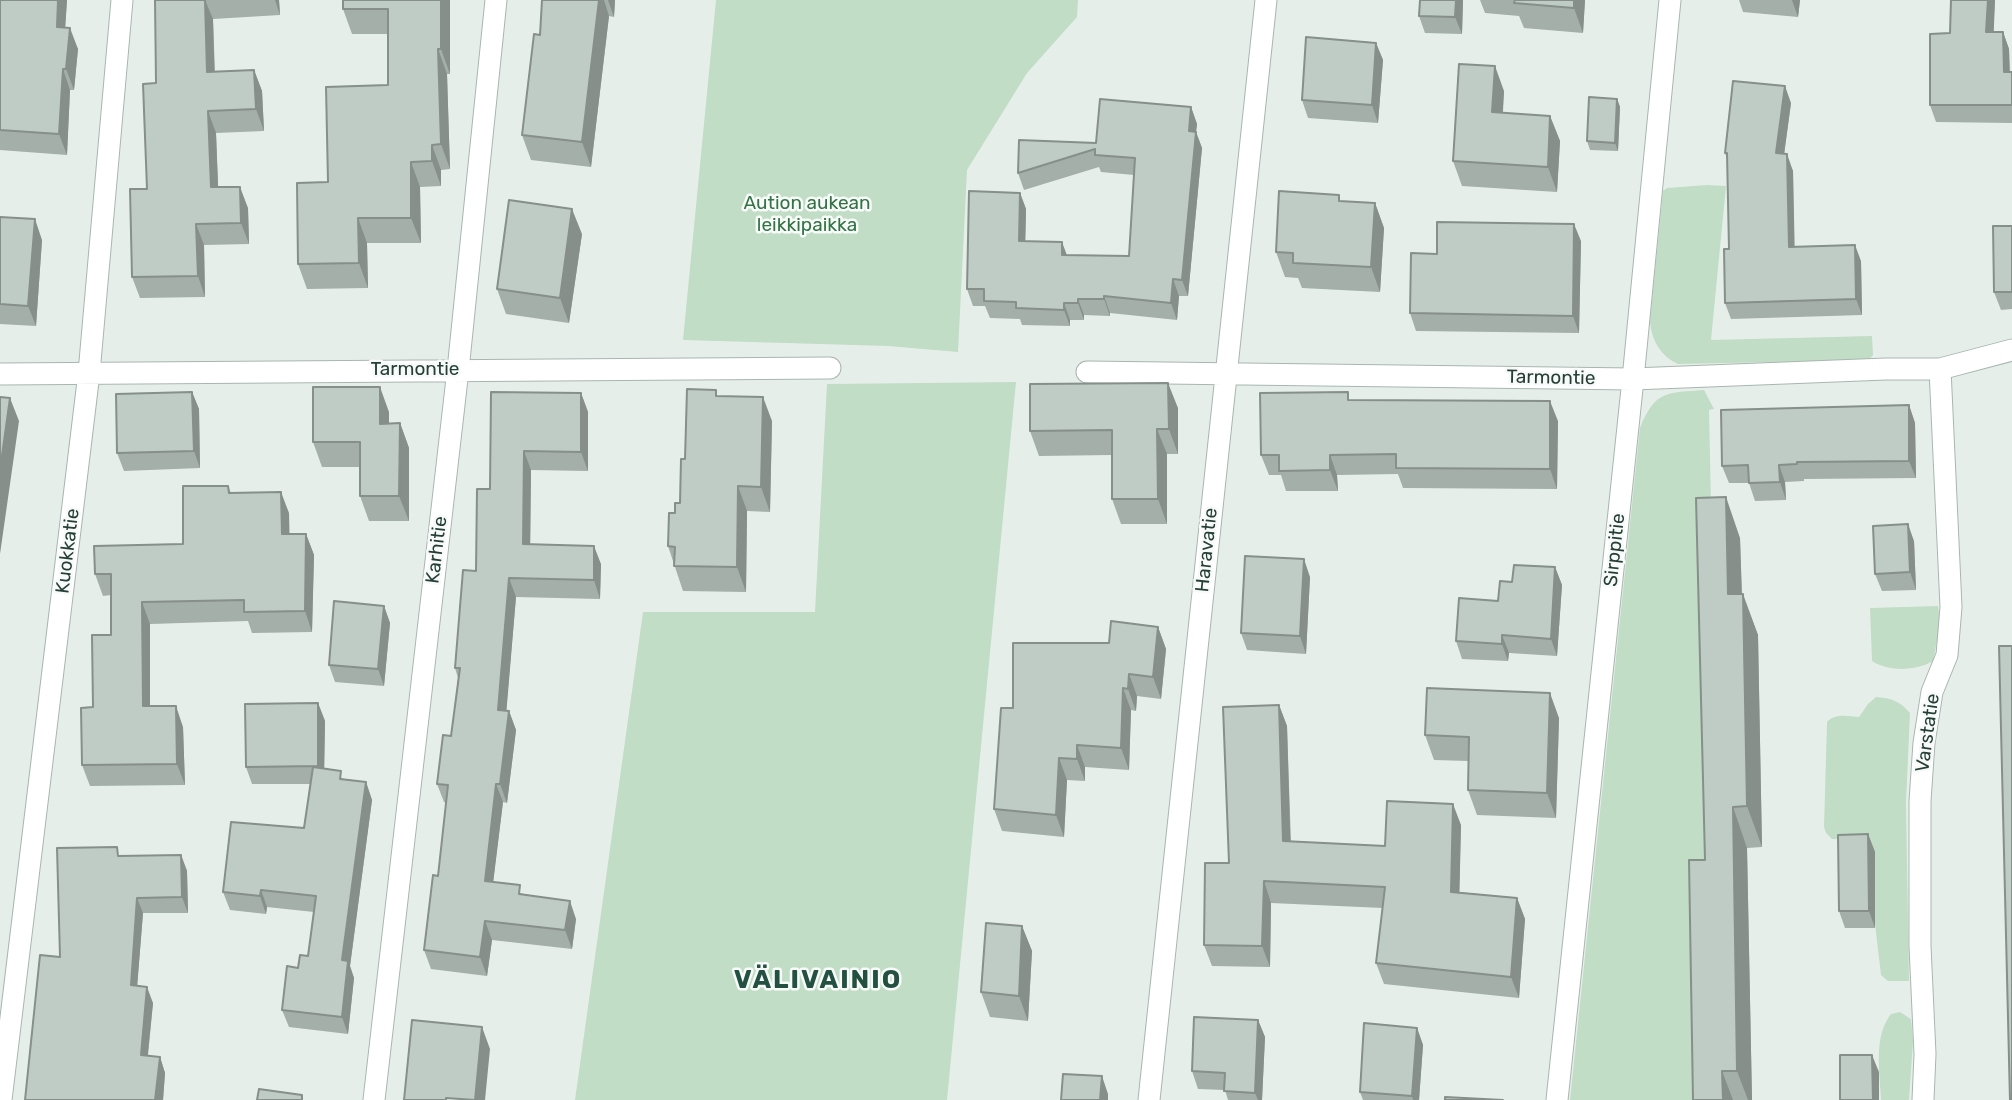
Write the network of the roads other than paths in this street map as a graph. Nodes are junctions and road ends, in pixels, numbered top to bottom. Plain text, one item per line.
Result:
1 (122, 0) edge
2 (496, 0) edge
3 (1266, 0) edge
4 (1670, 0) edge
5 (2012, 351) edge
6 (830, 368) dead end
7 (1940, 369) junction
8 (458, 370) junction
9 (1087, 372) dead end
10 (89, 373) junction
11 (0, 374) edge
12 (1226, 375) junction
13 (1633, 379) junction
14 (1, 1100) edge
15 (374, 1100) edge
16 (1149, 1100) edge
17 (1557, 1100) edge
18 (1923, 1100) edge

1 - 10 street, Kuokkatie
2 - 8 street, Karhitie
3 - 12 street, Haravatie
4 - 13 street, Sirppitie
5 - 7 street, Tarmontie
6 - 8 street, Tarmontie
7 - 13 street, Tarmontie
7 - 18 street, Varstatie
8 - 10 street, Tarmontie
8 - 15 street, Karhitie
9 - 12 street, Tarmontie
10 - 11 street, Tarmontie
10 - 14 street, Kuokkatie
12 - 13 street, Tarmontie
12 - 16 street, Haravatie
13 - 17 street, Sirppitie

